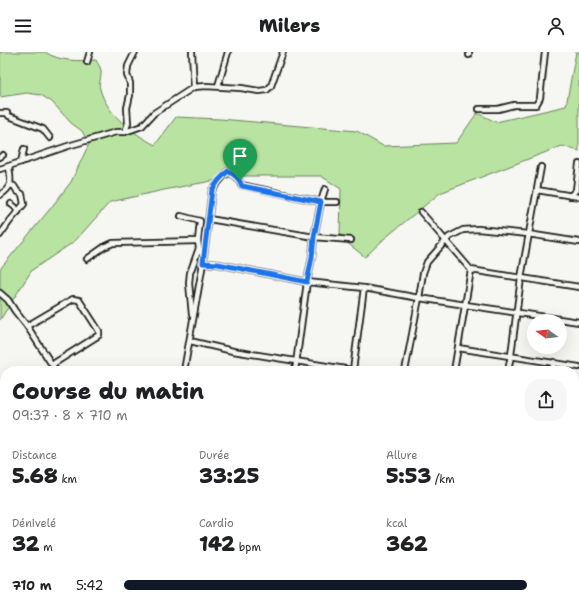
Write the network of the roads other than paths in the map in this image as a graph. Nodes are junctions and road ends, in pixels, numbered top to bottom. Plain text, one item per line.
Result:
1 (90, 52) edge
2 (135, 52) edge
3 (192, 52) edge
4 (228, 52) edge
5 (282, 52) edge
6 (545, 52) edge
7 (87, 62) dead end
8 (218, 86) junction
9 (194, 88) junction
10 (480, 109) dead end
11 (0, 113) edge
12 (125, 132) junction
13 (50, 138) dead end
14 (24, 149) dead end
15 (21, 162) junction
16 (579, 164) edge
17 (9, 167) junction
18 (541, 167) dead end
19 (0, 169) edge
20 (10, 185) junction
21 (325, 189) dead end
22 (537, 190) junction
23 (0, 195) edge
24 (570, 196) junction
25 (579, 197) edge
26 (321, 202) junction
27 (337, 202) dead end
28 (11, 204) dead end
29 (18, 212) junction
30 (421, 212) dead end
31 (181, 216) dead end
32 (209, 219) junction
33 (528, 234) junction
34 (0, 235) edge
35 (314, 237) junction
36 (351, 240) dead end
37 (446, 240) junction
38 (198, 241) junction
39 (579, 242) edge
40 (198, 248) junction
41 (87, 258) dead end
42 (203, 263) junction
43 (471, 270) junction
44 (521, 278) junction
45 (307, 282) junction
46 (579, 287) edge
47 (364, 288) junction
48 (0, 293) edge
49 (420, 298) junction
50 (465, 306) junction
51 (517, 313) junction
52 (579, 322) edge
53 (27, 326) junction
54 (190, 341) junction
55 (458, 348) junction
56 (511, 355) junction
57 (296, 362) junction
58 (554, 362) junction
59 (53, 364) joint
60 (185, 366) edge
61 (296, 366) edge
62 (322, 366) edge
63 (356, 366) edge
64 (406, 366) edge
65 (455, 366) edge
66 (509, 366) edge
67 (553, 366) edge
68 (574, 366) edge

1 - 7 street
2 - 12 street
3 - 9 street
4 - 8 street
5 - 8 street
6 - 10 street
8 - 9 street
9 - 12 street
11 - 13 street
12 - 15 street
14 - 15 street
15 - 17 street
16 - 24 street
17 - 19 street
17 - 20 street
18 - 22 street
20 - 23 street
20 - 29 street
21 - 26 street
22 - 24 street
22 - 33 street
24 - 25 street
26 - 27 street
26 - 32 street
26 - 35 street
28 - 29 street
29 - 34 street
30 - 37 street
31 - 38 street
32 - 35 street
32 - 42 street
33 - 37 street
33 - 39 street
33 - 44 street
35 - 36 street
35 - 45 street
37 - 43 street
37 - 49 street
38 - 40 street
38 - 41 street
40 - 42 street
40 - 54 street
42 - 45 street
42 - 54 street
43 - 44 street
43 - 50 street
44 - 46 street
44 - 51 street
45 - 47 street
45 - 57 street
47 - 49 street
47 - 63 street
48 - 53 street
49 - 50 street
49 - 64 street
50 - 51 street
50 - 55 street
51 - 52 street
51 - 56 street
53 - 59 street
53 - 59 street
54 - 57 street
54 - 60 street
55 - 56 street
55 - 65 street
56 - 58 street
56 - 66 street
57 - 61 street
57 - 62 street
58 - 67 street
58 - 68 street

